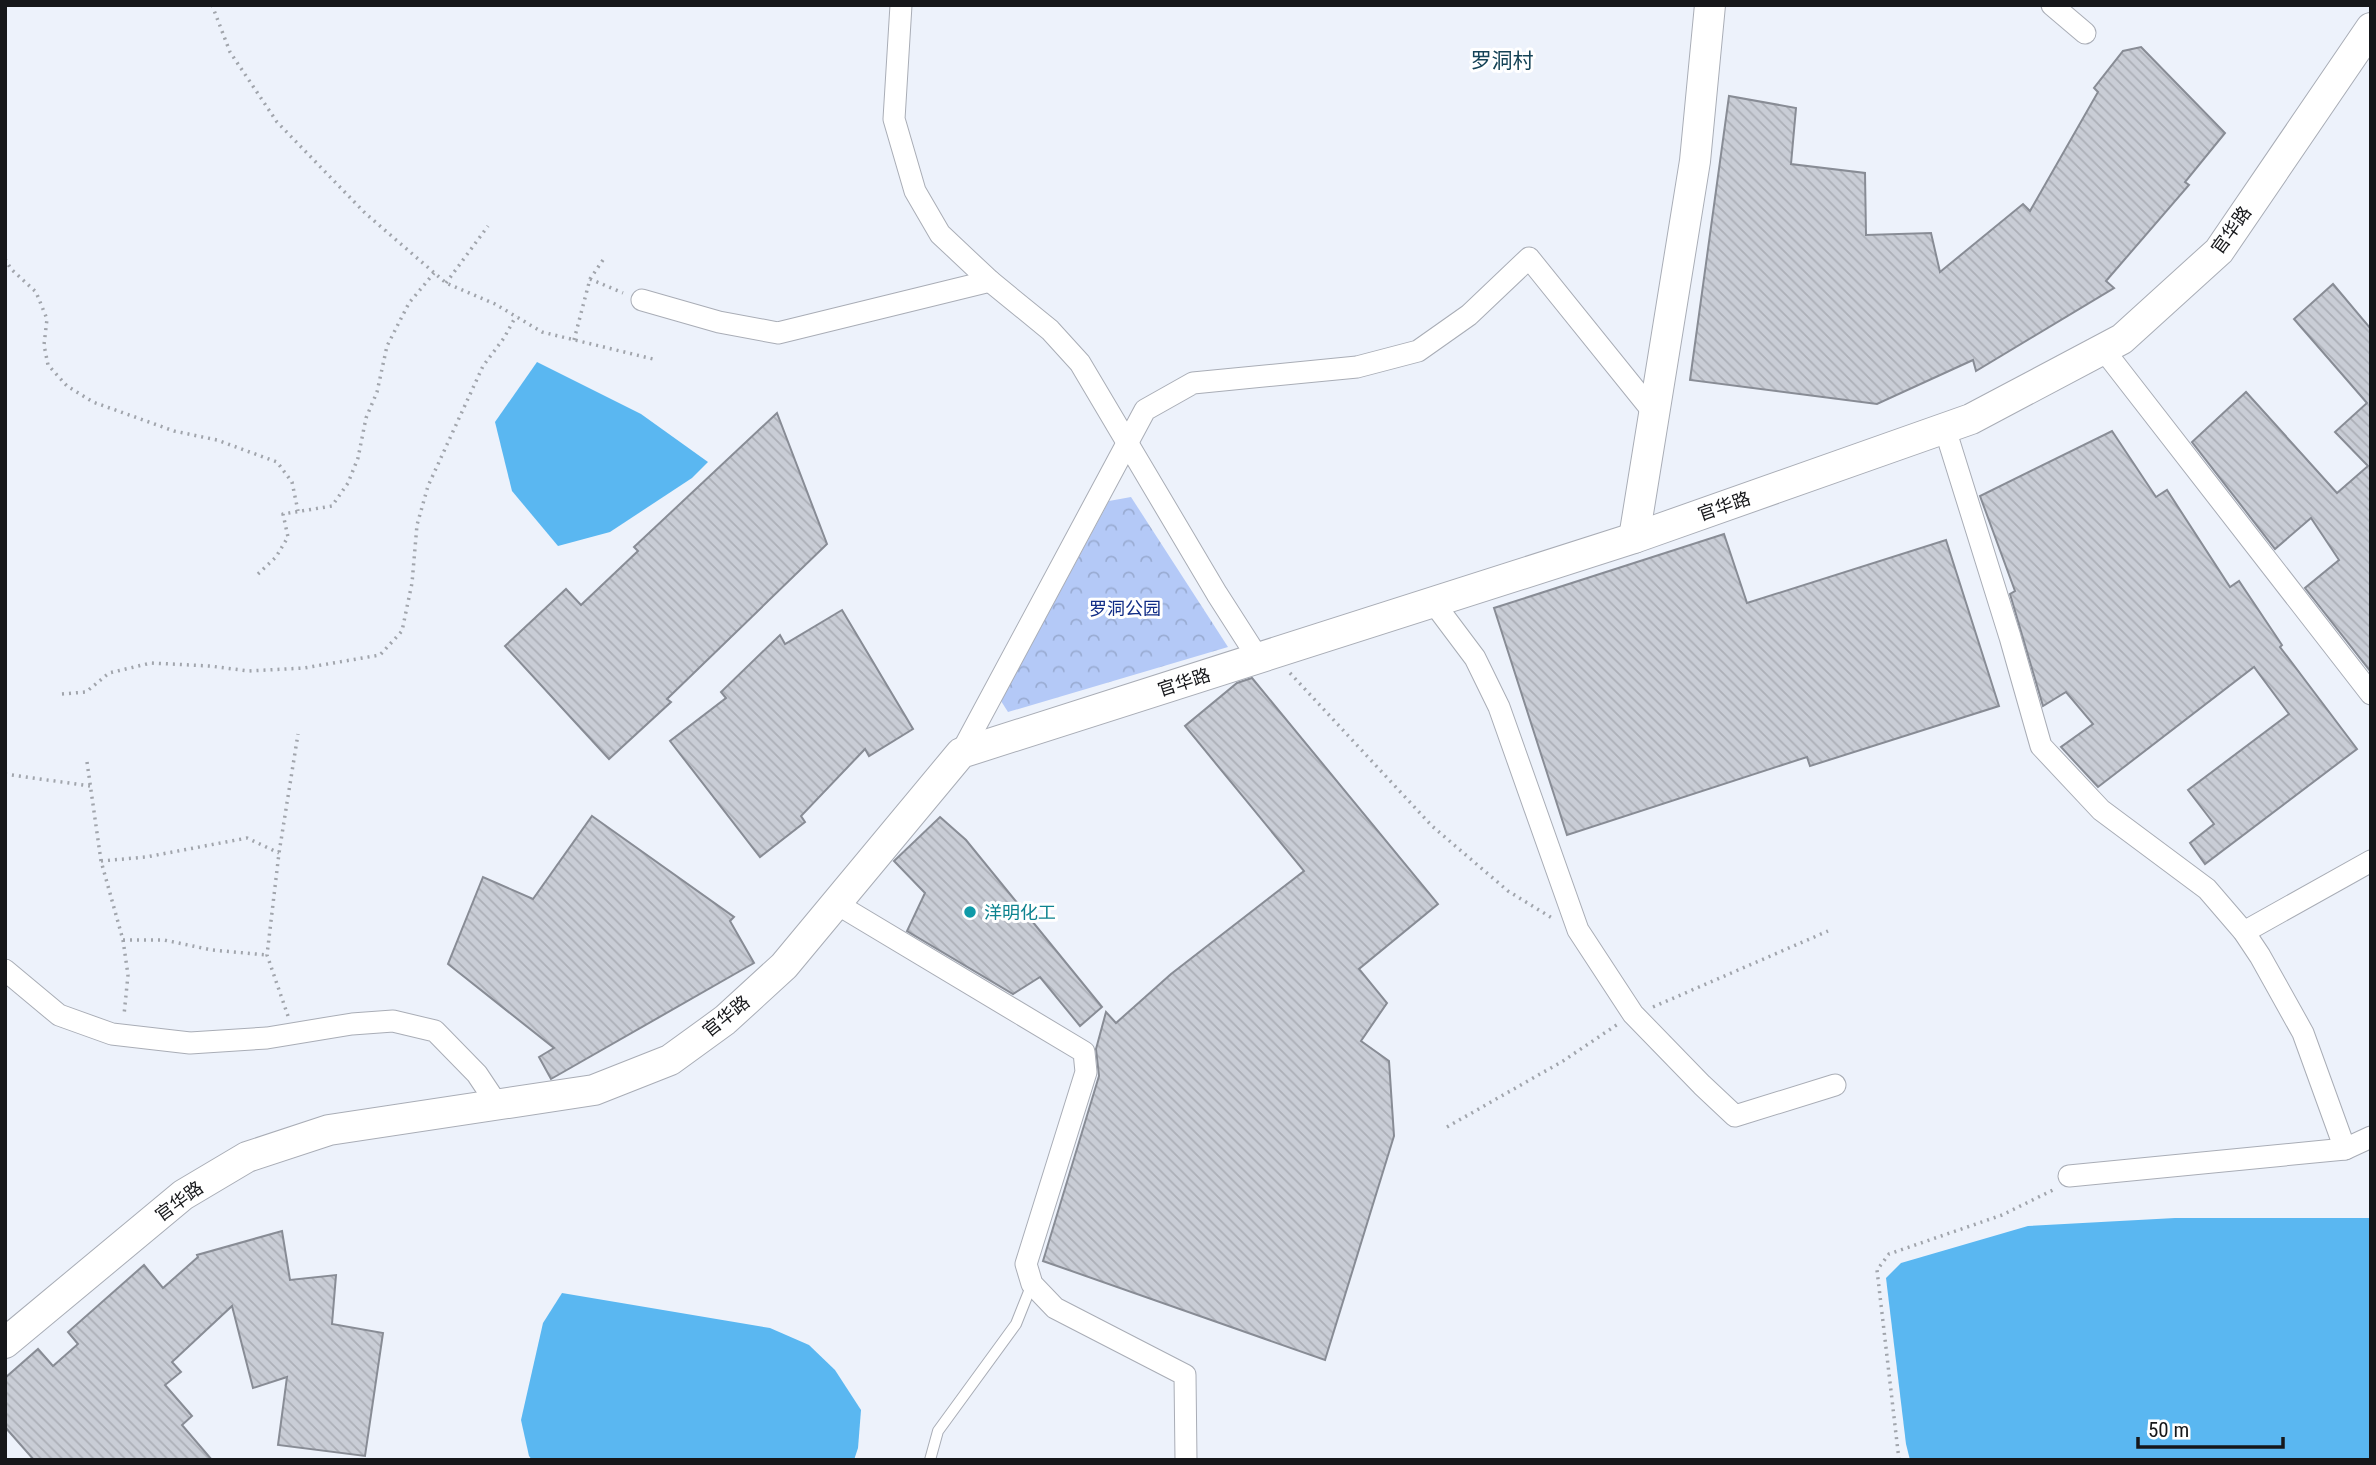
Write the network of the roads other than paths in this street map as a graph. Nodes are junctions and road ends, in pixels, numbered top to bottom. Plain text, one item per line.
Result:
1 (901, 5) edge
2 (1710, 5) edge
3 (2052, 5) edge
4 (2371, 28) edge
5 (2085, 33) dead end
6 (990, 281) junction
7 (642, 300) road end
8 (2103, 349) junction
9 (1654, 413) junction
10 (1945, 429) junction
11 (1127, 443) junction
12 (1634, 538) junction
13 (1433, 602) junction
14 (1265, 656) junction
15 (2371, 694) edge
16 (961, 753) junction
17 (2371, 861) edge
18 (836, 904) junction
19 (2244, 932) junction
20 (5, 970) edge
21 (1835, 1085) dead end
22 (497, 1104) junction
23 (2371, 1137) edge
24 (2345, 1149) junction
25 (2077, 1175) road end
26 (1032, 1284) junction
27 (5, 1343) edge
28 (930, 1460) edge
29 (1186, 1460) edge

1 - 6 street
2 - 9 main road
3 - 5 street
4 - 8 main road, 官华路
6 - 7 street
6 - 11 street
8 - 10 main road, 官华路
8 - 15 street
9 - 11 street
9 - 12 main road
10 - 12 main road, 官华路
10 - 19 street
11 - 14 street
11 - 16 street
12 - 13 main road, 官华路
13 - 14 main road, 官华路
13 - 21 street
14 - 16 main road, 官华路
16 - 18 main road, 官华路
17 - 19 street
18 - 22 main road, 官华路
18 - 26 street
19 - 24 street
20 - 22 street
22 - 27 main road, 官华路
23 - 24 street
24 - 25 street
26 - 28 lane
26 - 29 street

